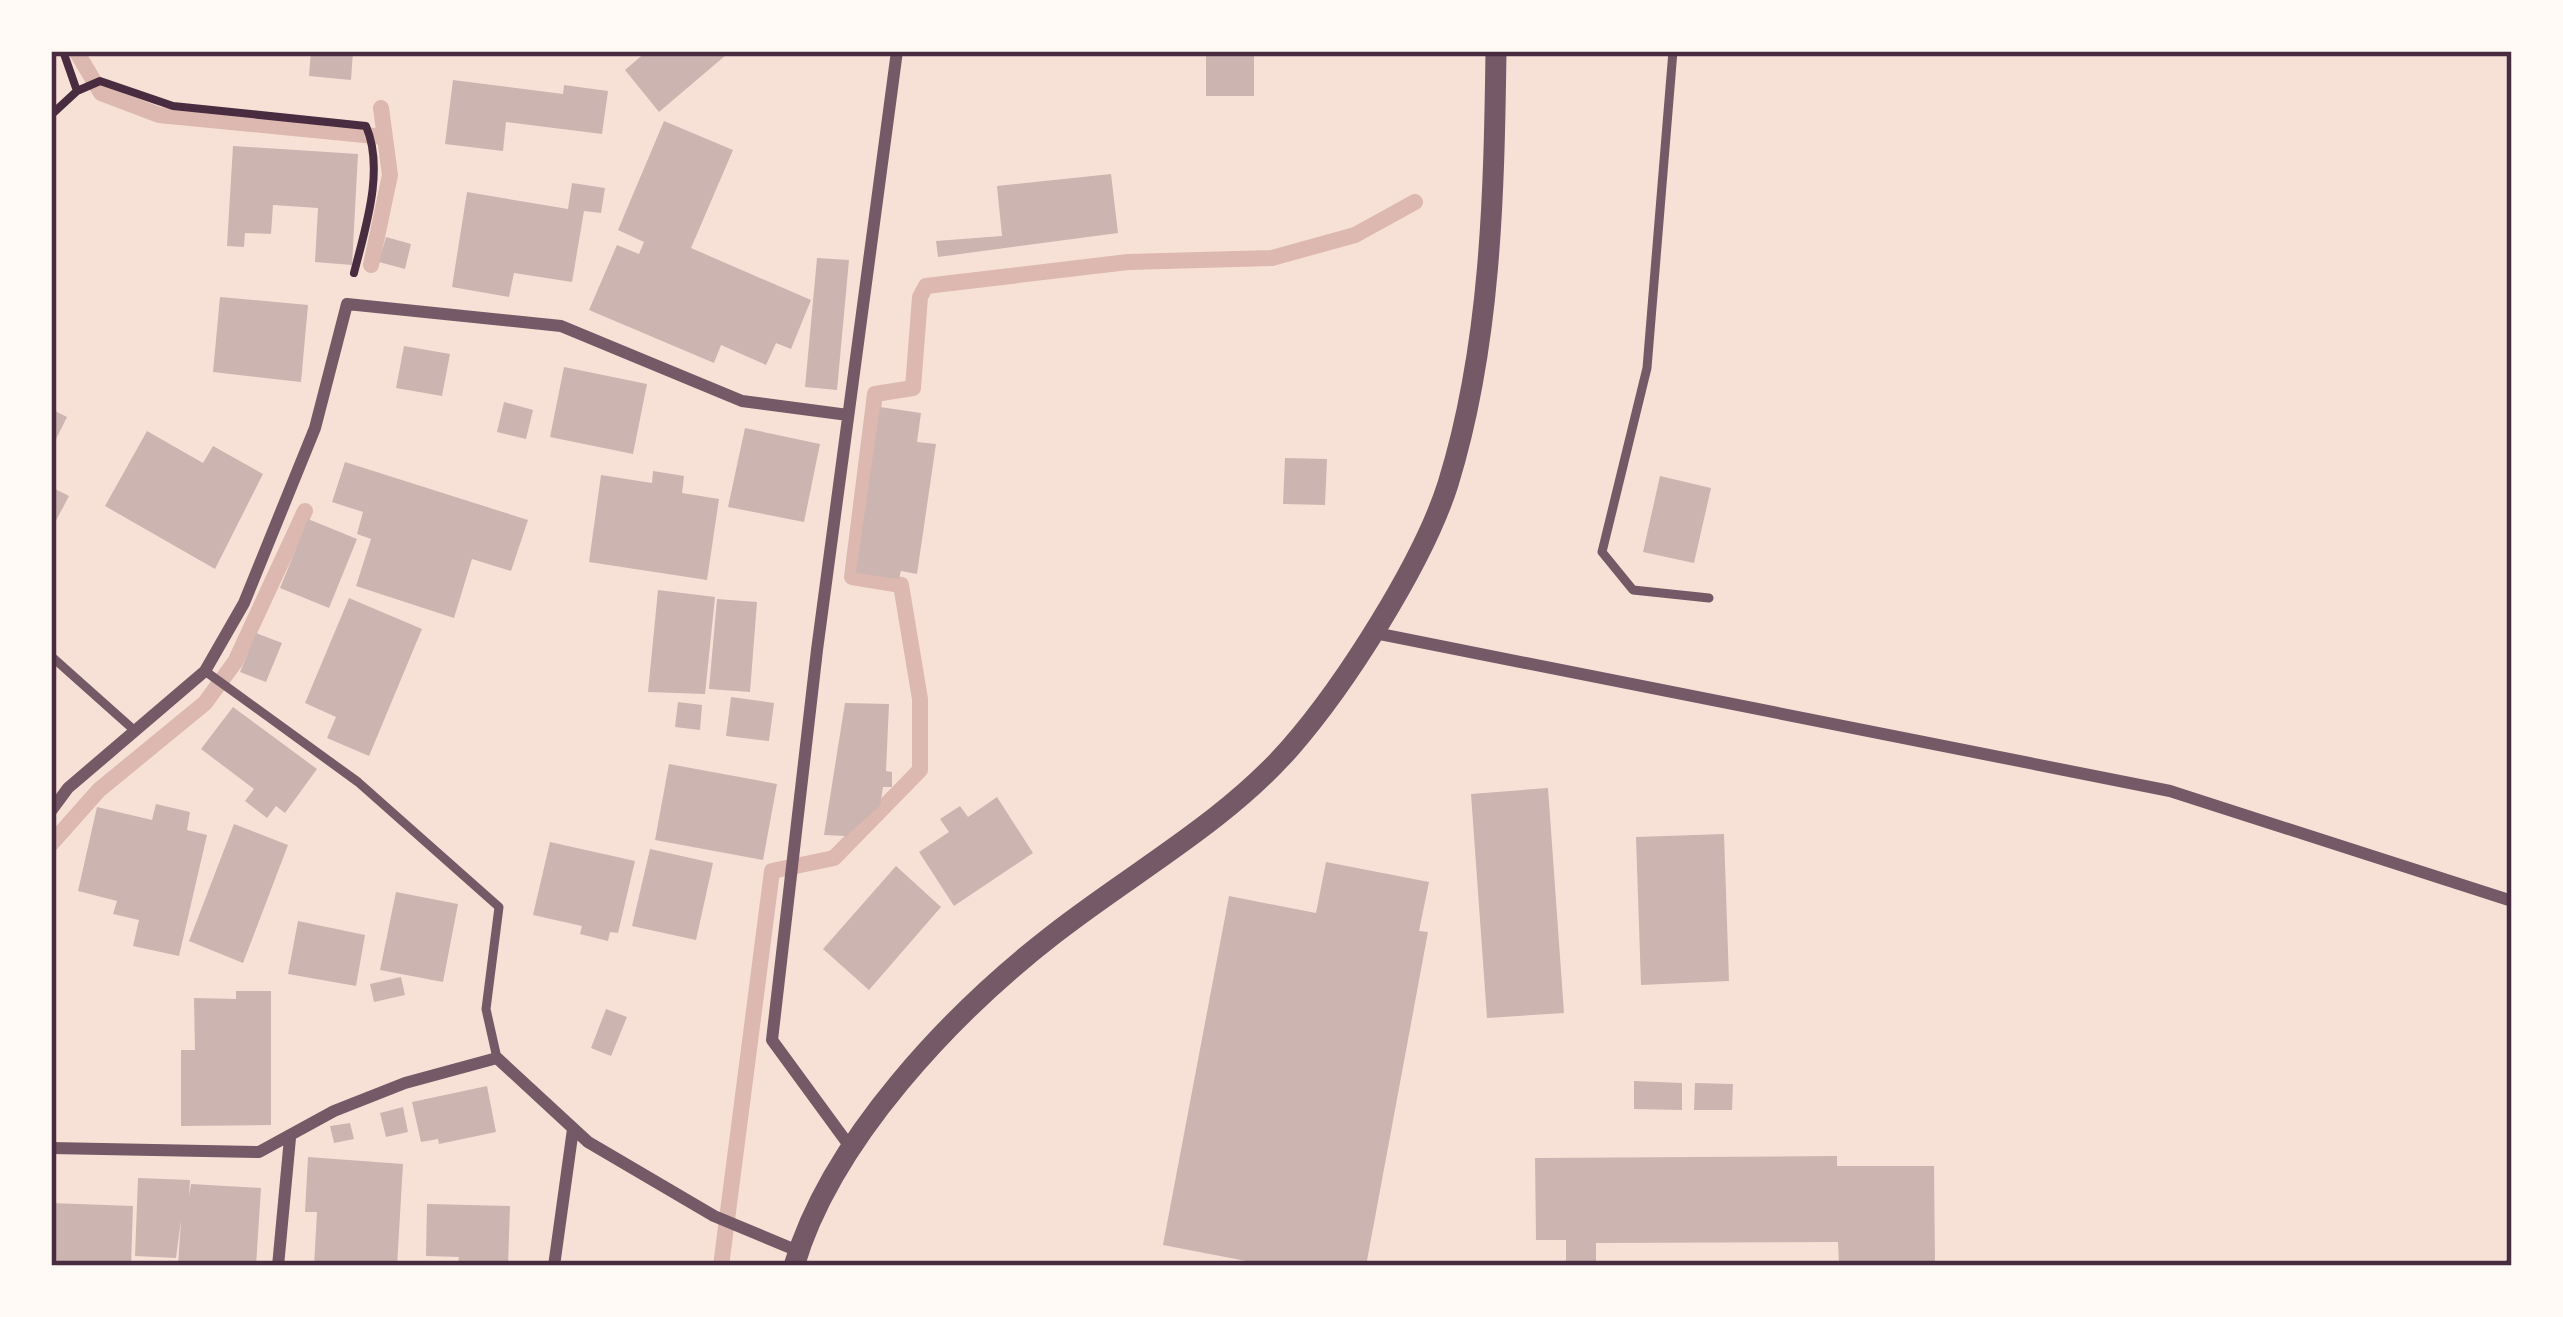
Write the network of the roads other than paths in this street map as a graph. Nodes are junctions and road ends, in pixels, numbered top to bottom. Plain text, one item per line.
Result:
1 (897, 51) edge
2 (1496, 51) edge
3 (1672, 51) edge
4 (848, 415) junction
5 (1709, 598) dead end
6 (1375, 633) junction
7 (51, 656) edge
8 (205, 671) junction
9 (134, 730) junction
10 (51, 811) edge
11 (2512, 901) edge
12 (497, 1058) junction
13 (573, 1129) junction
14 (290, 1138) junction
15 (51, 1148) edge
16 (852, 1149) junction
17 (796, 1259) edge
18 (278, 1266) edge
19 (554, 1266) edge

1 - 4 street
2 - 6 street
3 - 5 lane
4 - 8 street
4 - 16 street
6 - 11 street
6 - 16 street
7 - 9 lane
8 - 9 street
8 - 12 lane
9 - 10 street
12 - 13 street
12 - 14 street
13 - 17 street
13 - 19 street
14 - 15 street
14 - 18 street
16 - 17 street

